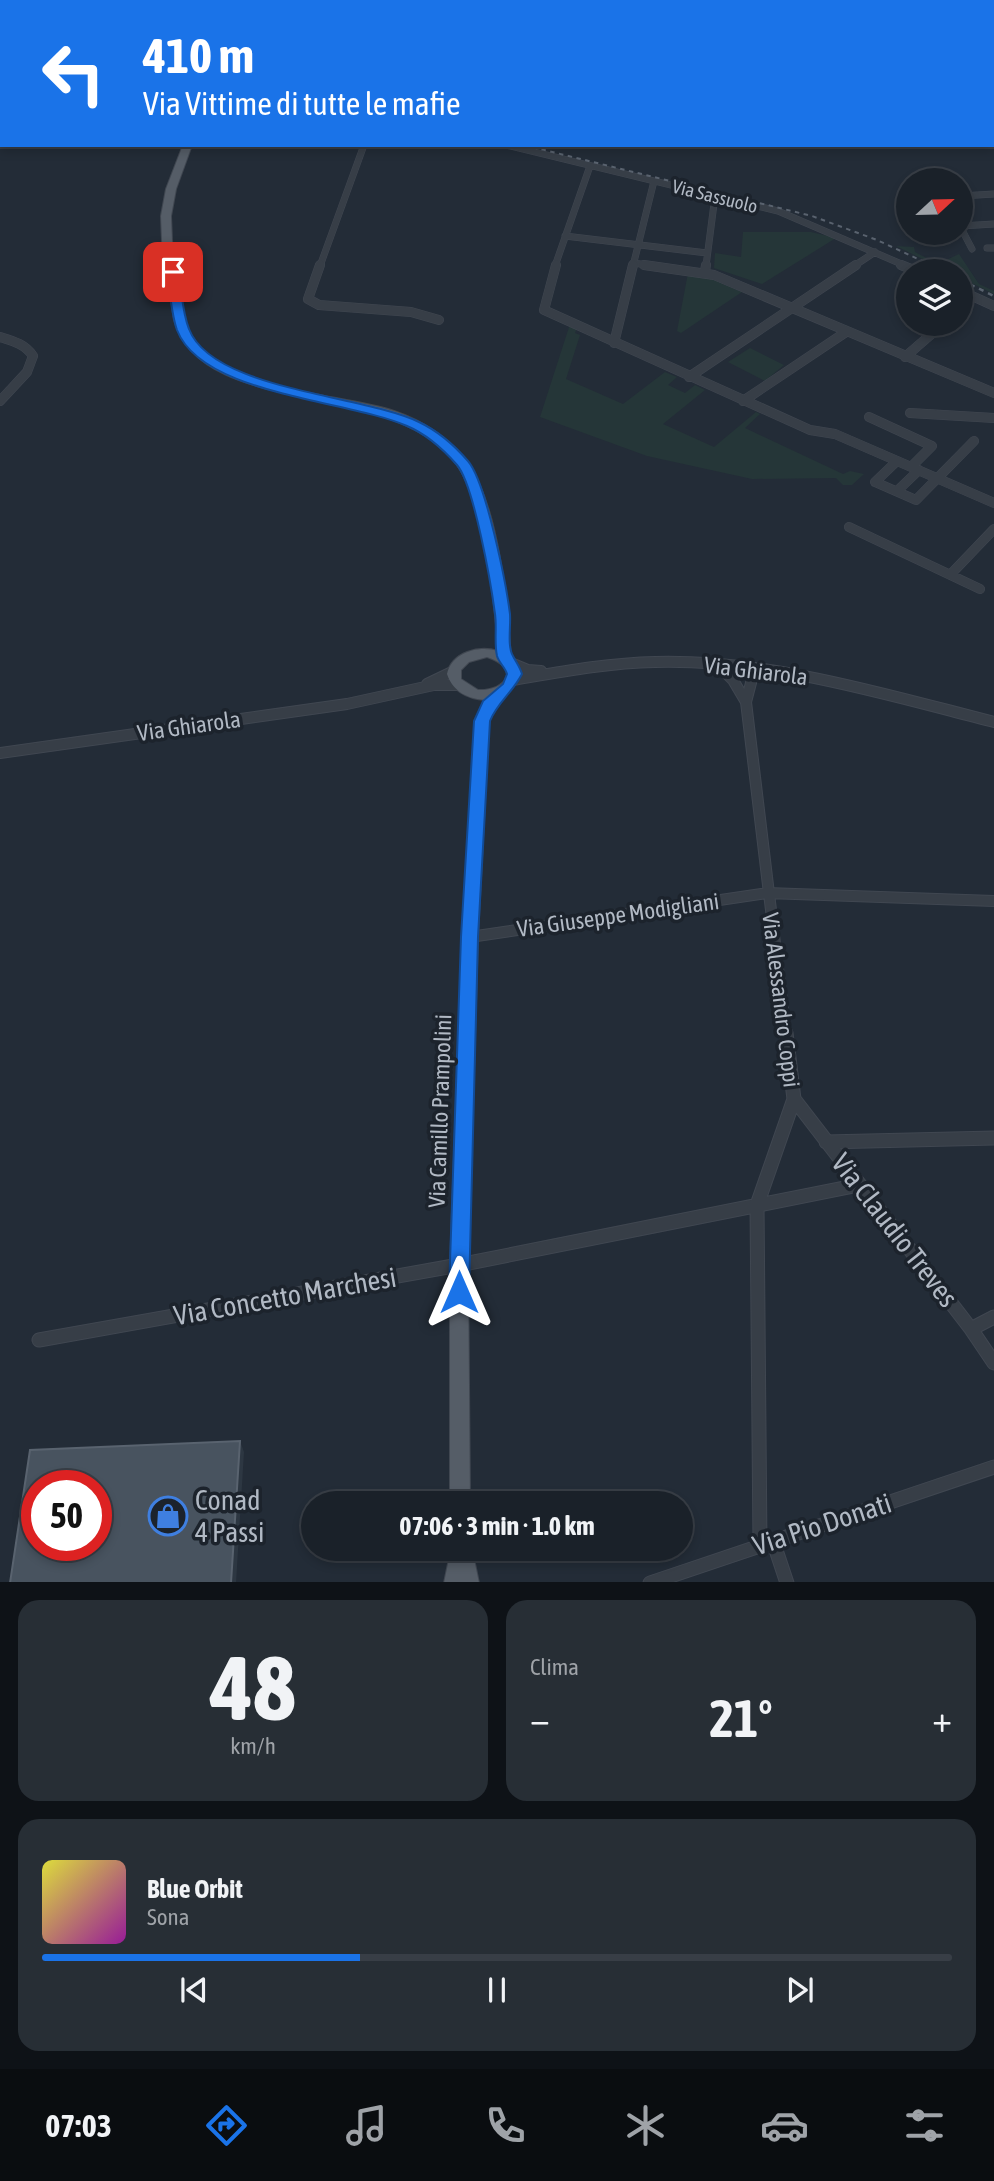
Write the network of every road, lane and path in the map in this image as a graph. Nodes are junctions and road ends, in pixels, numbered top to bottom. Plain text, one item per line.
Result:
1 (187, 147) edge
2 (363, 147) edge
3 (514, 147) edge
4 (590, 166) junction
5 (654, 181) junction
6 (994, 194) edge
7 (973, 195) edge
8 (715, 196) junction
9 (994, 224) edge
10 (973, 226) edge
11 (565, 236) junction
12 (638, 245) junction
13 (970, 245) edge
14 (972, 249) dead end
15 (707, 253) junction
16 (875, 253) junction
17 (896, 262) edge
18 (633, 263) junction
19 (705, 271) junction
20 (973, 296) edge
21 (994, 306) edge
22 (792, 308) junction
23 (439, 320) dead end
24 (846, 331) junction
25 (929, 336) edge
26 (0, 337) edge
27 (614, 343) junction
28 (905, 356) junction
29 (689, 377) junction
30 (994, 380) edge
31 (984, 389) junction
32 (994, 393) edge
33 (0, 401) edge
34 (743, 401) junction
35 (910, 413) dead end
36 (869, 418) dead end
37 (994, 418) edge
38 (974, 441) dead end
39 (897, 461) junction
40 (915, 469) junction
41 (937, 478) junction
42 (897, 491) junction
43 (994, 503) edge
44 (849, 527) dead end
45 (994, 529) edge
46 (950, 575) junction
47 (980, 589) dead end
48 (503, 614) junction
49 (477, 653) junction
50 (508, 660) junction
51 (718, 665) junction
52 (760, 668) junction
53 (454, 670) junction
54 (558, 673) junction
55 (513, 680) junction
56 (458, 685) junction
57 (418, 688) junction
58 (501, 692) junction
59 (472, 693) junction
60 (746, 702) junction
61 (482, 721) junction
62 (994, 722) edge
63 (0, 753) edge
64 (767, 893) junction
65 (994, 901) edge
66 (470, 937) junction
67 (794, 1099) junction
68 (994, 1138) edge
69 (827, 1142) junction
70 (859, 1185) junction
71 (757, 1205) junction
72 (459, 1265) junction
73 (994, 1317) edge
74 (971, 1329) junction
75 (39, 1340) dead end
76 (994, 1363) edge
77 (994, 1467) edge
78 (460, 1491) edge
79 (766, 1543) junction
80 (459, 1561) edge
81 (464, 1561) edge
82 (454, 1582) edge
83 (469, 1582) edge
84 (653, 1582) edge
85 (786, 1582) edge

1 - 48 main road
2 - 23 street
3 - 4 street, Via Sassuolo
4 - 5 street, Via Sassuolo
4 - 11 street
5 - 8 street, Via Sassuolo
5 - 12 street
6 - 7 street
8 - 15 street
8 - 16 street, Via Sassuolo
9 - 10 street
11 - 12 street
11 - 27 street
12 - 15 street
12 - 18 street
13 - 14 street
15 - 19 street
16 - 17 street, Via Sassuolo
16 - 22 street
18 - 19 street
18 - 27 street
19 - 22 street
20 - 21 street
22 - 24 street
22 - 29 street
24 - 28 street
24 - 34 street
25 - 28 street
26 - 33 street
27 - 29 street
28 - 31 street
29 - 34 street
30 - 31 street
31 - 32 street
34 - 39 street
35 - 37 street
36 - 40 street
38 - 41 street
39 - 40 street
39 - 42 street
40 - 41 street
40 - 42 street
41 - 42 street
41 - 43 street
44 - 46 street
45 - 46 street
46 - 47 street
48 - 49 main road
48 - 50 main road
49 - 50 main road
49 - 53 main road
50 - 54 street
50 - 55 main road
51 - 52 street, Via Ghiarola
51 - 54 street, Via Ghiarola
51 - 60 street, Via Alessandro Coppi
52 - 60 street, Via Alessandro Coppi
52 - 62 street, Via Ghiarola
53 - 56 main road
53 - 57 street, Via Ghiarola
54 - 55 street, Via Ghiarola
55 - 58 main road
56 - 57 street, Via Ghiarola
56 - 59 main road
57 - 63 street, Via Ghiarola
58 - 59 main road
58 - 61 main road
59 - 61 main road, Via Camillo Prampolini
60 - 64 street, Via Alessandro Coppi
61 - 66 main road, Via Camillo Prampolini
64 - 65 street, Via Giuseppe Modigliani
64 - 66 street, Via Giuseppe Modigliani
64 - 67 street, Via Alessandro Coppi
66 - 72 main road, Via Camillo Prampolini
67 - 69 street, Via Claudio Treves
67 - 71 street, Via Alessandro Coppi
68 - 69 street
69 - 70 street, Via Claudio Treves
70 - 71 street, Via Concetto Marchesi
70 - 74 street, Via Claudio Treves
71 - 72 street, Via Concetto Marchesi
71 - 79 street, Via Alessandro Coppi
72 - 75 street, Via Concetto Marchesi
72 - 78 main road, Via Camillo Prampolini
73 - 74 street
74 - 76 street, Via Claudio Treves
77 - 79 street, Via Pio Donati
79 - 84 street, Via Pio Donati
79 - 85 street, Via Alessandro Coppi
80 - 82 main road
81 - 83 main road

